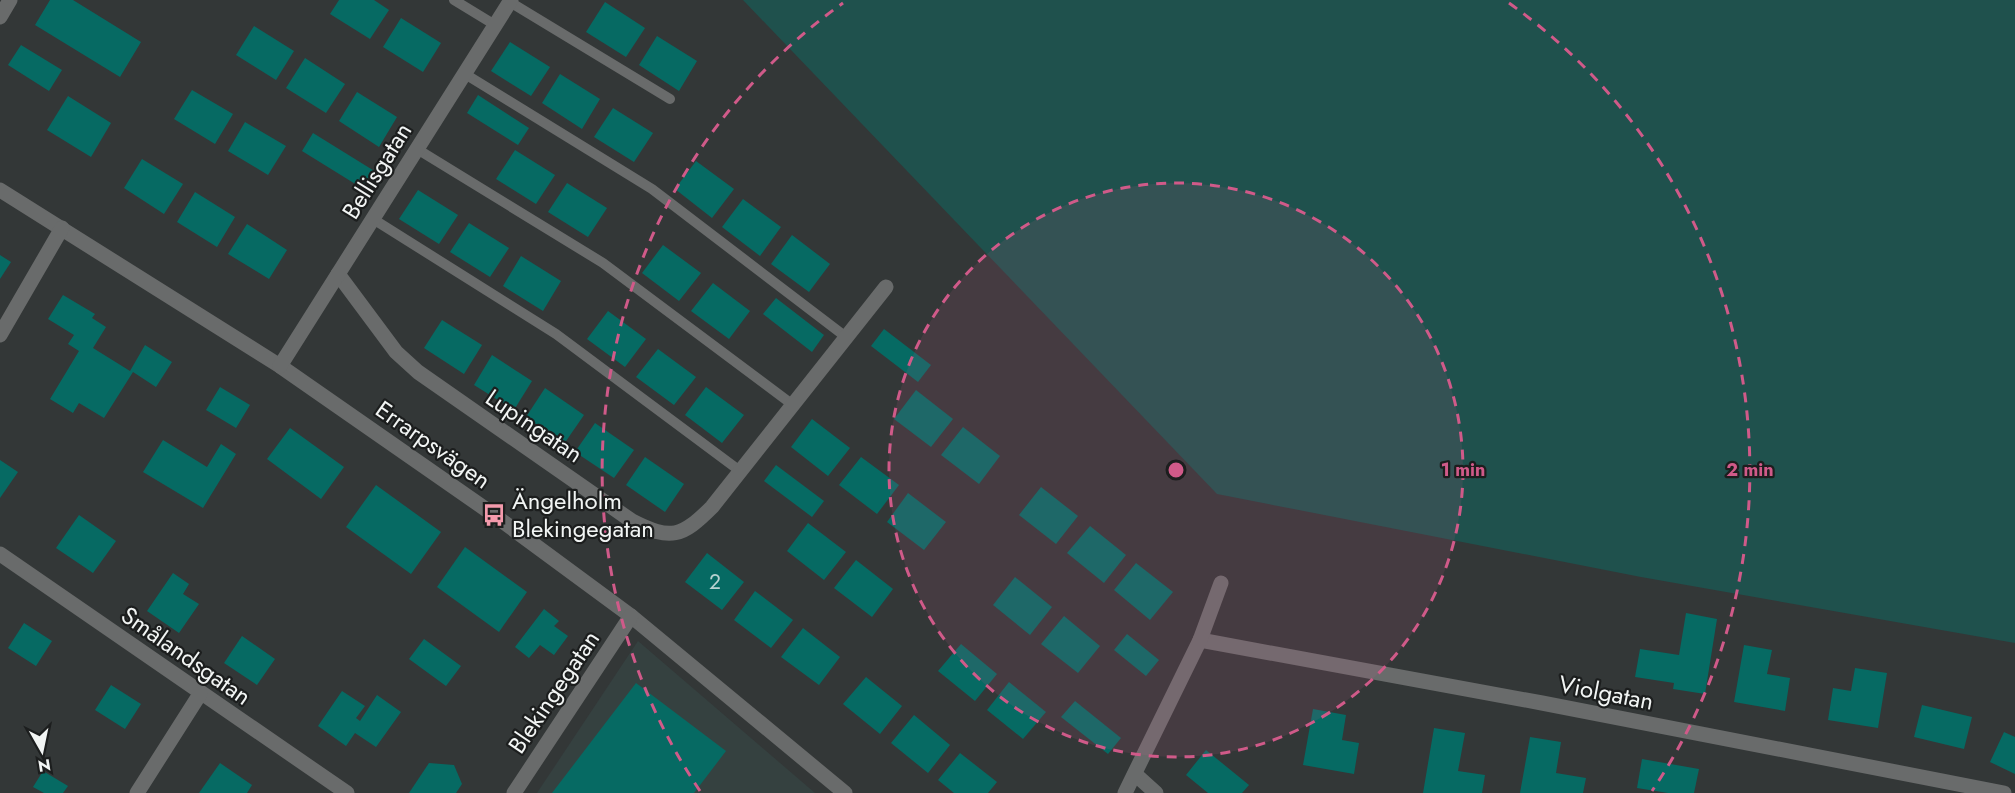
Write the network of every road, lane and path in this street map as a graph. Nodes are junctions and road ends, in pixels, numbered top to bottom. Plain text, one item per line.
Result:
1 (10, 0) edge
2 (454, 0) edge
3 (511, 1) edge
4 (0, 17) edge
5 (495, 25) junction
6 (465, 74) junction
7 (670, 99) dead end
8 (417, 149) junction
9 (0, 190) edge
10 (373, 219) junction
11 (62, 228) junction
12 (338, 274) junction
13 (886, 287) dead end
14 (0, 335) edge
15 (846, 337) junction
16 (280, 366) junction
17 (793, 405) junction
18 (740, 471) junction
19 (0, 554) edge
20 (1221, 583) dead end
21 (631, 616) junction
22 (1200, 640) junction
23 (200, 694) junction
24 (1135, 774) junction
25 (137, 793) edge
26 (347, 793) edge
27 (514, 793) edge
28 (845, 793) edge
29 (1125, 793) edge
30 (1156, 793) edge
31 (2004, 793) edge

1 - 4 street
2 - 5 lane
3 - 5 street, Bellisgatan
3 - 7 lane
5 - 6 street, Bellisgatan
6 - 8 street, Bellisgatan
6 - 15 lane
8 - 10 street, Bellisgatan
8 - 17 lane
9 - 11 street, Errarpsvägen
10 - 12 street, Bellisgatan
10 - 18 lane
11 - 14 street
11 - 16 street, Errarpsvägen
12 - 16 street, Bellisgatan
12 - 18 street, Lupingatan
13 - 15 street, Lupingatan
15 - 17 street, Lupingatan
16 - 21 street, Errarpsvägen
17 - 18 street, Lupingatan
19 - 23 street, Smålandsgatan
20 - 22 street
21 - 27 street, Blekingegatan
21 - 28 street, Errarpsvägen
22 - 24 street
22 - 31 street, Violgatan
23 - 25 street
23 - 26 street, Smålandsgatan
24 - 29 street
24 - 30 street

